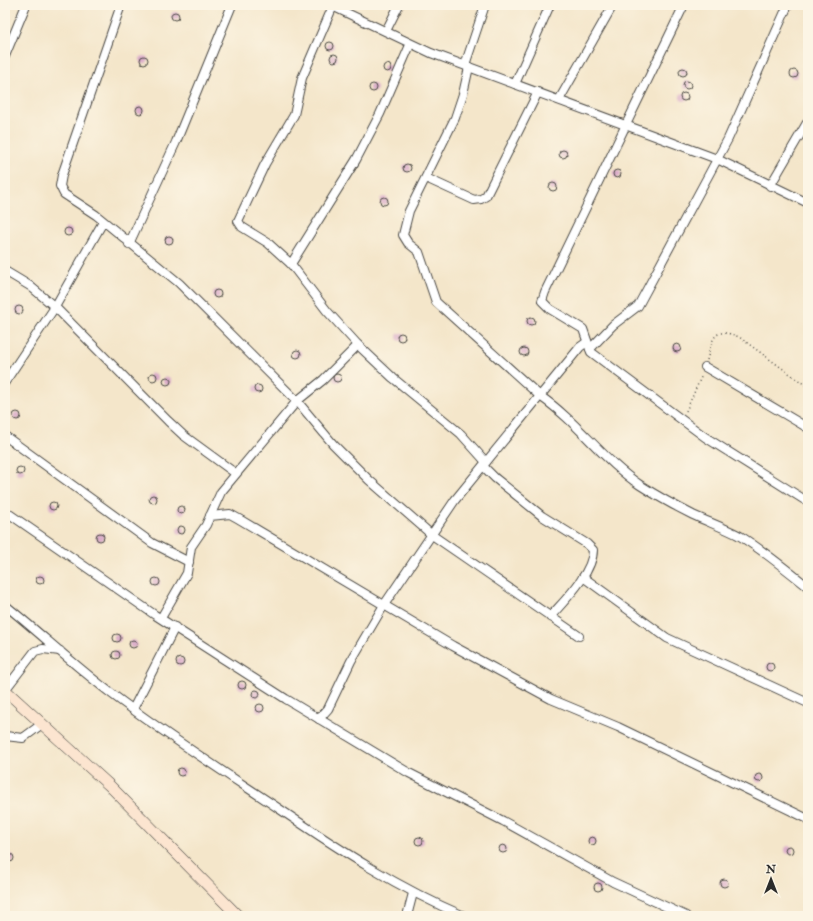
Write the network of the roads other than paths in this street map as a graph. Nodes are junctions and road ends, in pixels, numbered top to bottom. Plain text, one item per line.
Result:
1 (26, 5) edge
2 (120, 5) edge
3 (232, 5) edge
4 (399, 5) edge
5 (485, 5) edge
6 (550, 5) edge
7 (613, 5) edge
8 (684, 5) edge
9 (788, 5) edge
10 (332, 6) edge
11 (386, 31) junction
12 (410, 45) junction
13 (5, 56) edge
14 (467, 66) junction
15 (515, 84) junction
16 (538, 92) junction
17 (559, 100) junction
18 (808, 121) edge
19 (625, 126) junction
20 (717, 159) junction
21 (426, 178) junction
22 (770, 186) junction
23 (808, 203) edge
24 (103, 222) junction
25 (129, 244) junction
26 (291, 264) junction
27 (5, 271) edge
28 (55, 307) junction
29 (358, 345) junction
30 (588, 346) junction
31 (705, 367) road end
32 (5, 382) edge
33 (540, 396) junction
34 (297, 401) junction
35 (808, 428) edge
36 (5, 436) edge
37 (485, 464) junction
38 (235, 473) junction
39 (808, 502) edge
40 (5, 511) edge
41 (210, 516) junction
42 (432, 535) junction
43 (189, 562) junction
44 (583, 577) junction
45 (808, 587) edge
46 (5, 605) edge
47 (384, 605) junction
48 (550, 617) junction
49 (161, 618) junction
50 (175, 627) junction
51 (579, 636) dead end
52 (60, 651) junction
53 (5, 690) edge
54 (808, 703) edge
55 (133, 709) junction
56 (319, 719) junction
57 (42, 724) junction
58 (5, 736) edge
59 (808, 819) edge
60 (413, 893) junction
61 (238, 916) edge
62 (407, 916) edge
63 (464, 916) edge
64 (686, 916) edge

1 - 13 street
2 - 24 street
3 - 25 street
4 - 11 street
5 - 14 street
6 - 15 street
7 - 17 street
8 - 19 street
9 - 20 street
10 - 11 street
10 - 26 street
11 - 12 street
12 - 14 street
12 - 26 street
14 - 15 street
14 - 21 street
15 - 16 street
16 - 17 street
16 - 21 street
17 - 19 street
18 - 22 street
19 - 20 street
19 - 30 street
20 - 22 street
20 - 30 street
21 - 33 street
22 - 23 street
24 - 25 street
24 - 28 street
25 - 34 street
26 - 29 street
27 - 28 street
28 - 32 street
28 - 38 street
29 - 34 street
29 - 37 street
30 - 33 street
30 - 39 street
31 - 35 street
33 - 37 street
33 - 45 street
34 - 38 street
34 - 42 street
36 - 43 street
37 - 42 street
37 - 44 street
38 - 41 street
40 - 49 street
41 - 43 street
41 - 47 street
42 - 47 street
42 - 48 street
43 - 49 street
44 - 48 street
44 - 54 street
46 - 52 street
47 - 56 street
47 - 59 street
48 - 51 street
49 - 50 street
50 - 55 street
50 - 56 street
52 - 53 street
52 - 55 street
53 - 57 street
55 - 60 street
56 - 64 street
57 - 58 street
57 - 61 street
60 - 62 street
60 - 63 street

